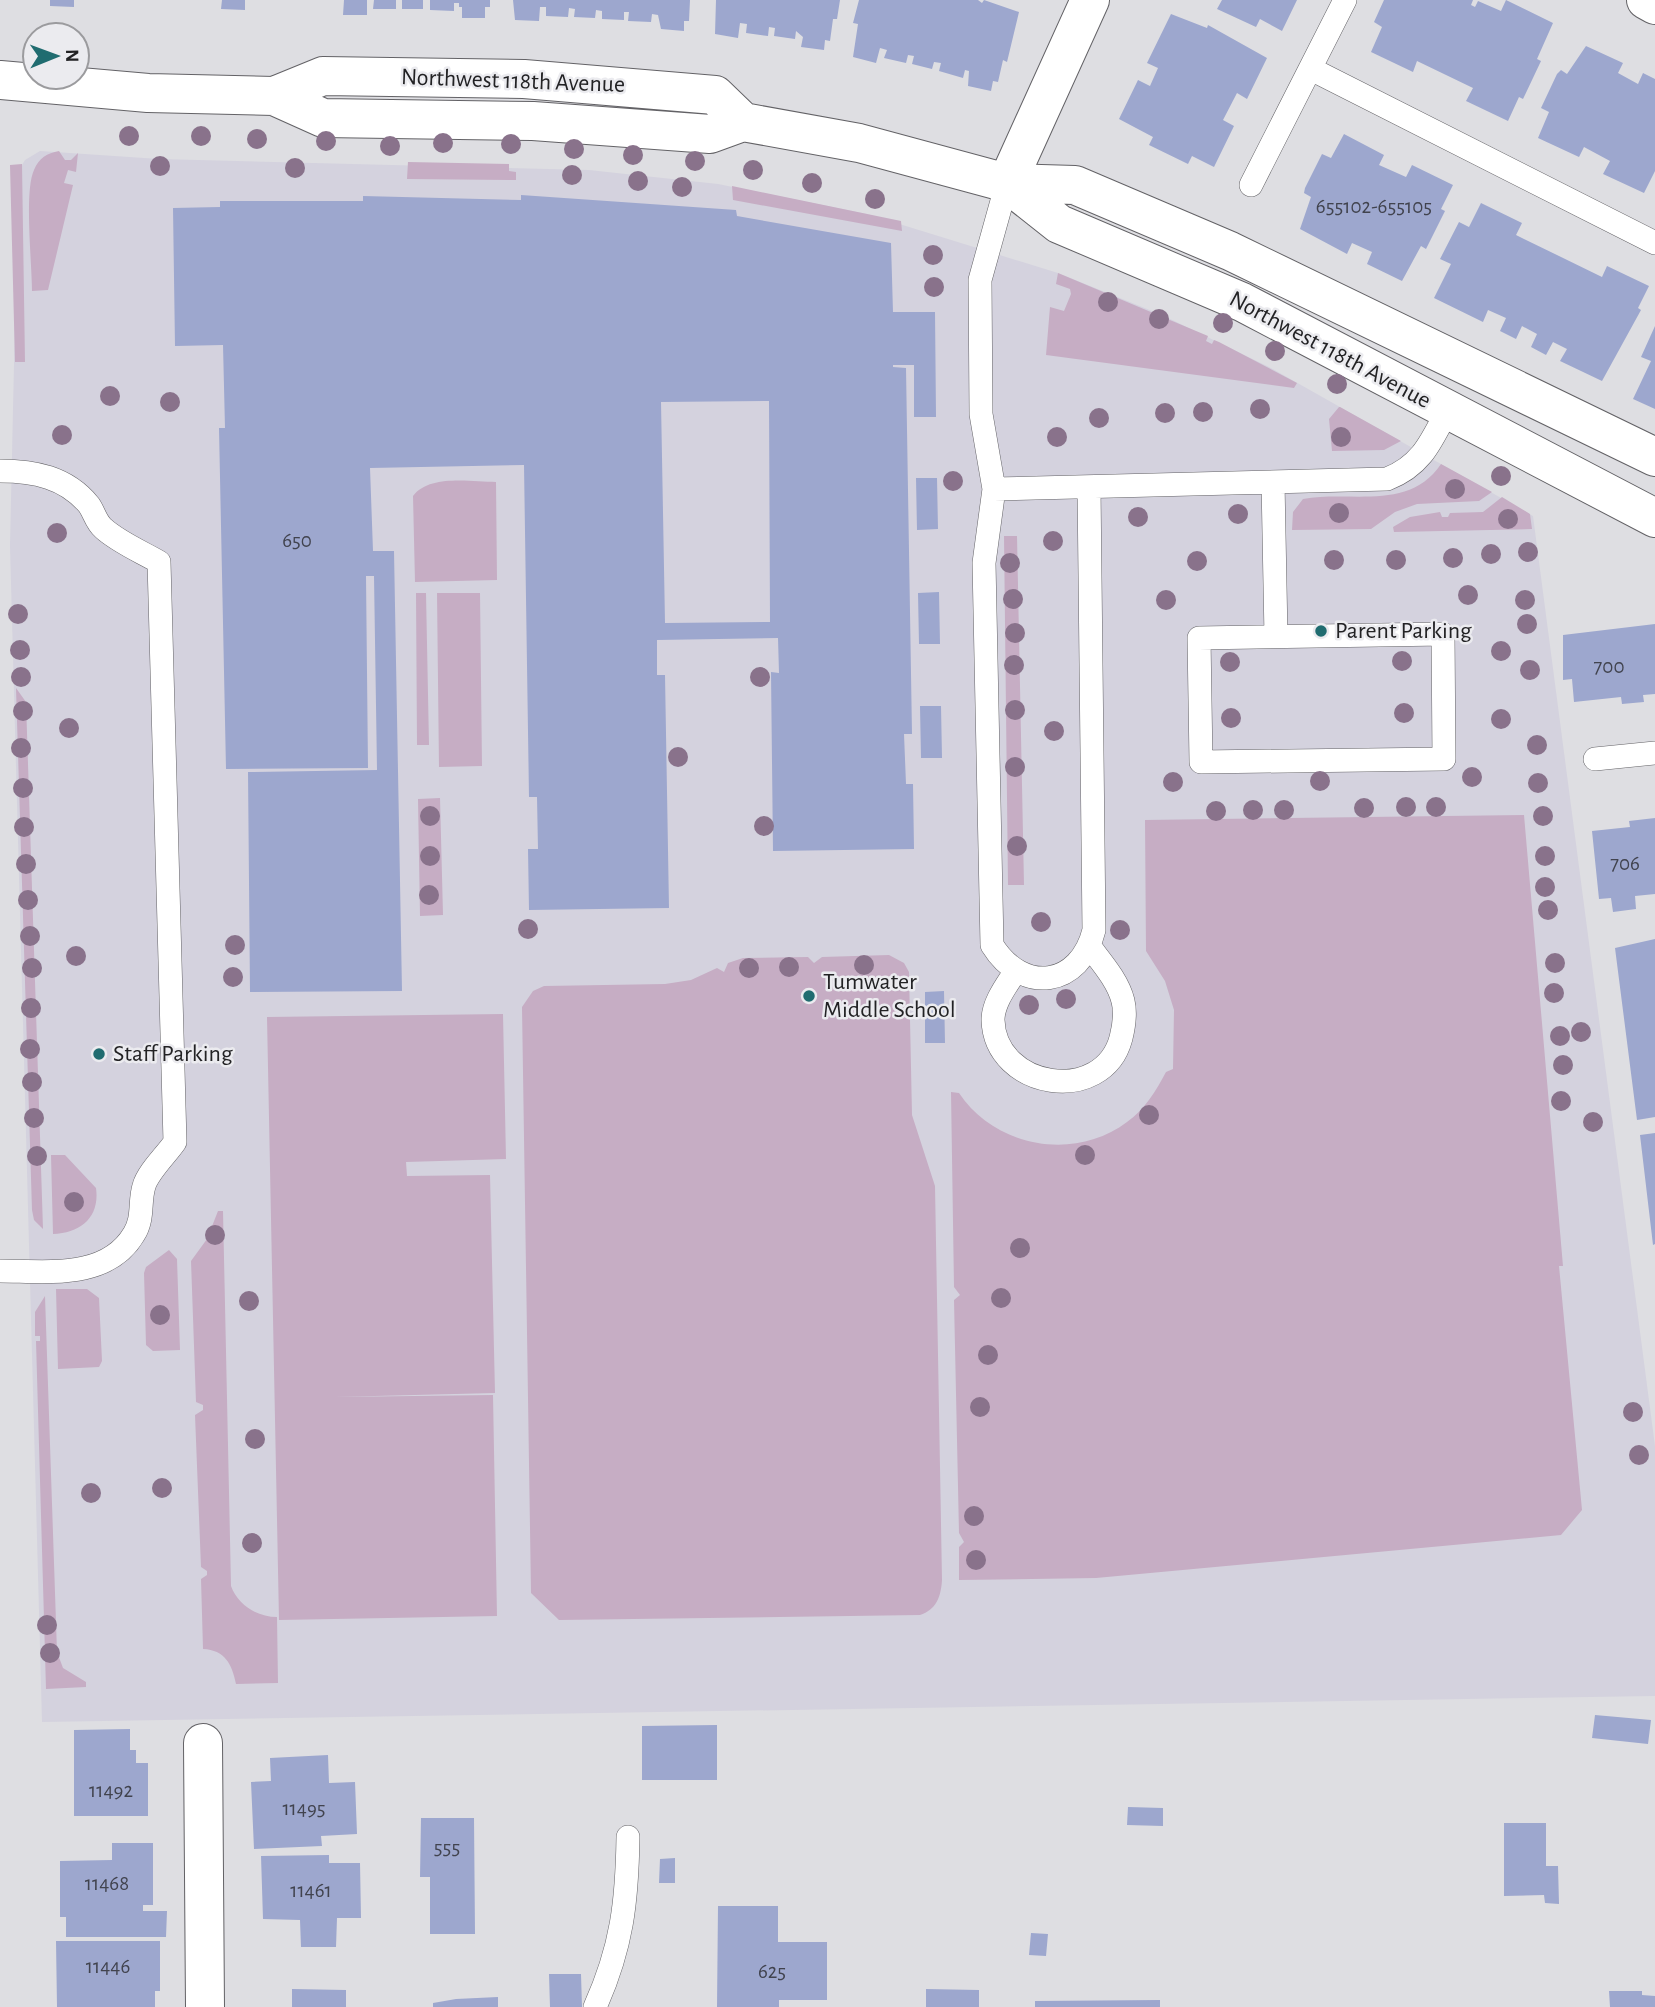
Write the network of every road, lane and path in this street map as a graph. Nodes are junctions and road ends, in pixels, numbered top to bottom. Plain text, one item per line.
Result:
1 (1090, 0) edge
2 (1345, 0) edge
3 (1646, 0) edge
4 (1655, 5) edge
5 (1311, 69) junction
6 (0, 80) edge
7 (1007, 183) junction
8 (1251, 185) dead end
9 (1655, 243) edge
10 (1447, 411) junction
11 (1655, 457) edge
12 (0, 471) edge
13 (1273, 482) junction
14 (1089, 487) junction
15 (994, 489) junction
16 (1655, 518) edge
17 (1276, 636) junction
18 (1655, 753) edge
19 (1595, 759) dead end
20 (1090, 947) junction
21 (1014, 972) junction
22 (0, 1271) edge
23 (203, 1743) dead end
24 (628, 1838) dead end
25 (205, 2007) edge
26 (595, 2007) edge

1 - 7 street
2 - 5 lane
3 - 4 street
5 - 8 lane
5 - 9 lane
6 - 7 street, Northwest 118th Avenue
7 - 10 street, Northwest 118th Avenue
7 - 11 street, Northwest 118th Avenue
7 - 15 lane
10 - 13 lane
10 - 16 street, Northwest 118th Avenue
12 - 22 lane
13 - 14 lane
13 - 17 lane
14 - 15 lane
14 - 20 lane
15 - 21 lane
17 - 17 lane
18 - 19 lane
20 - 21 lane
20 - 21 lane
23 - 25 street
24 - 26 lane

